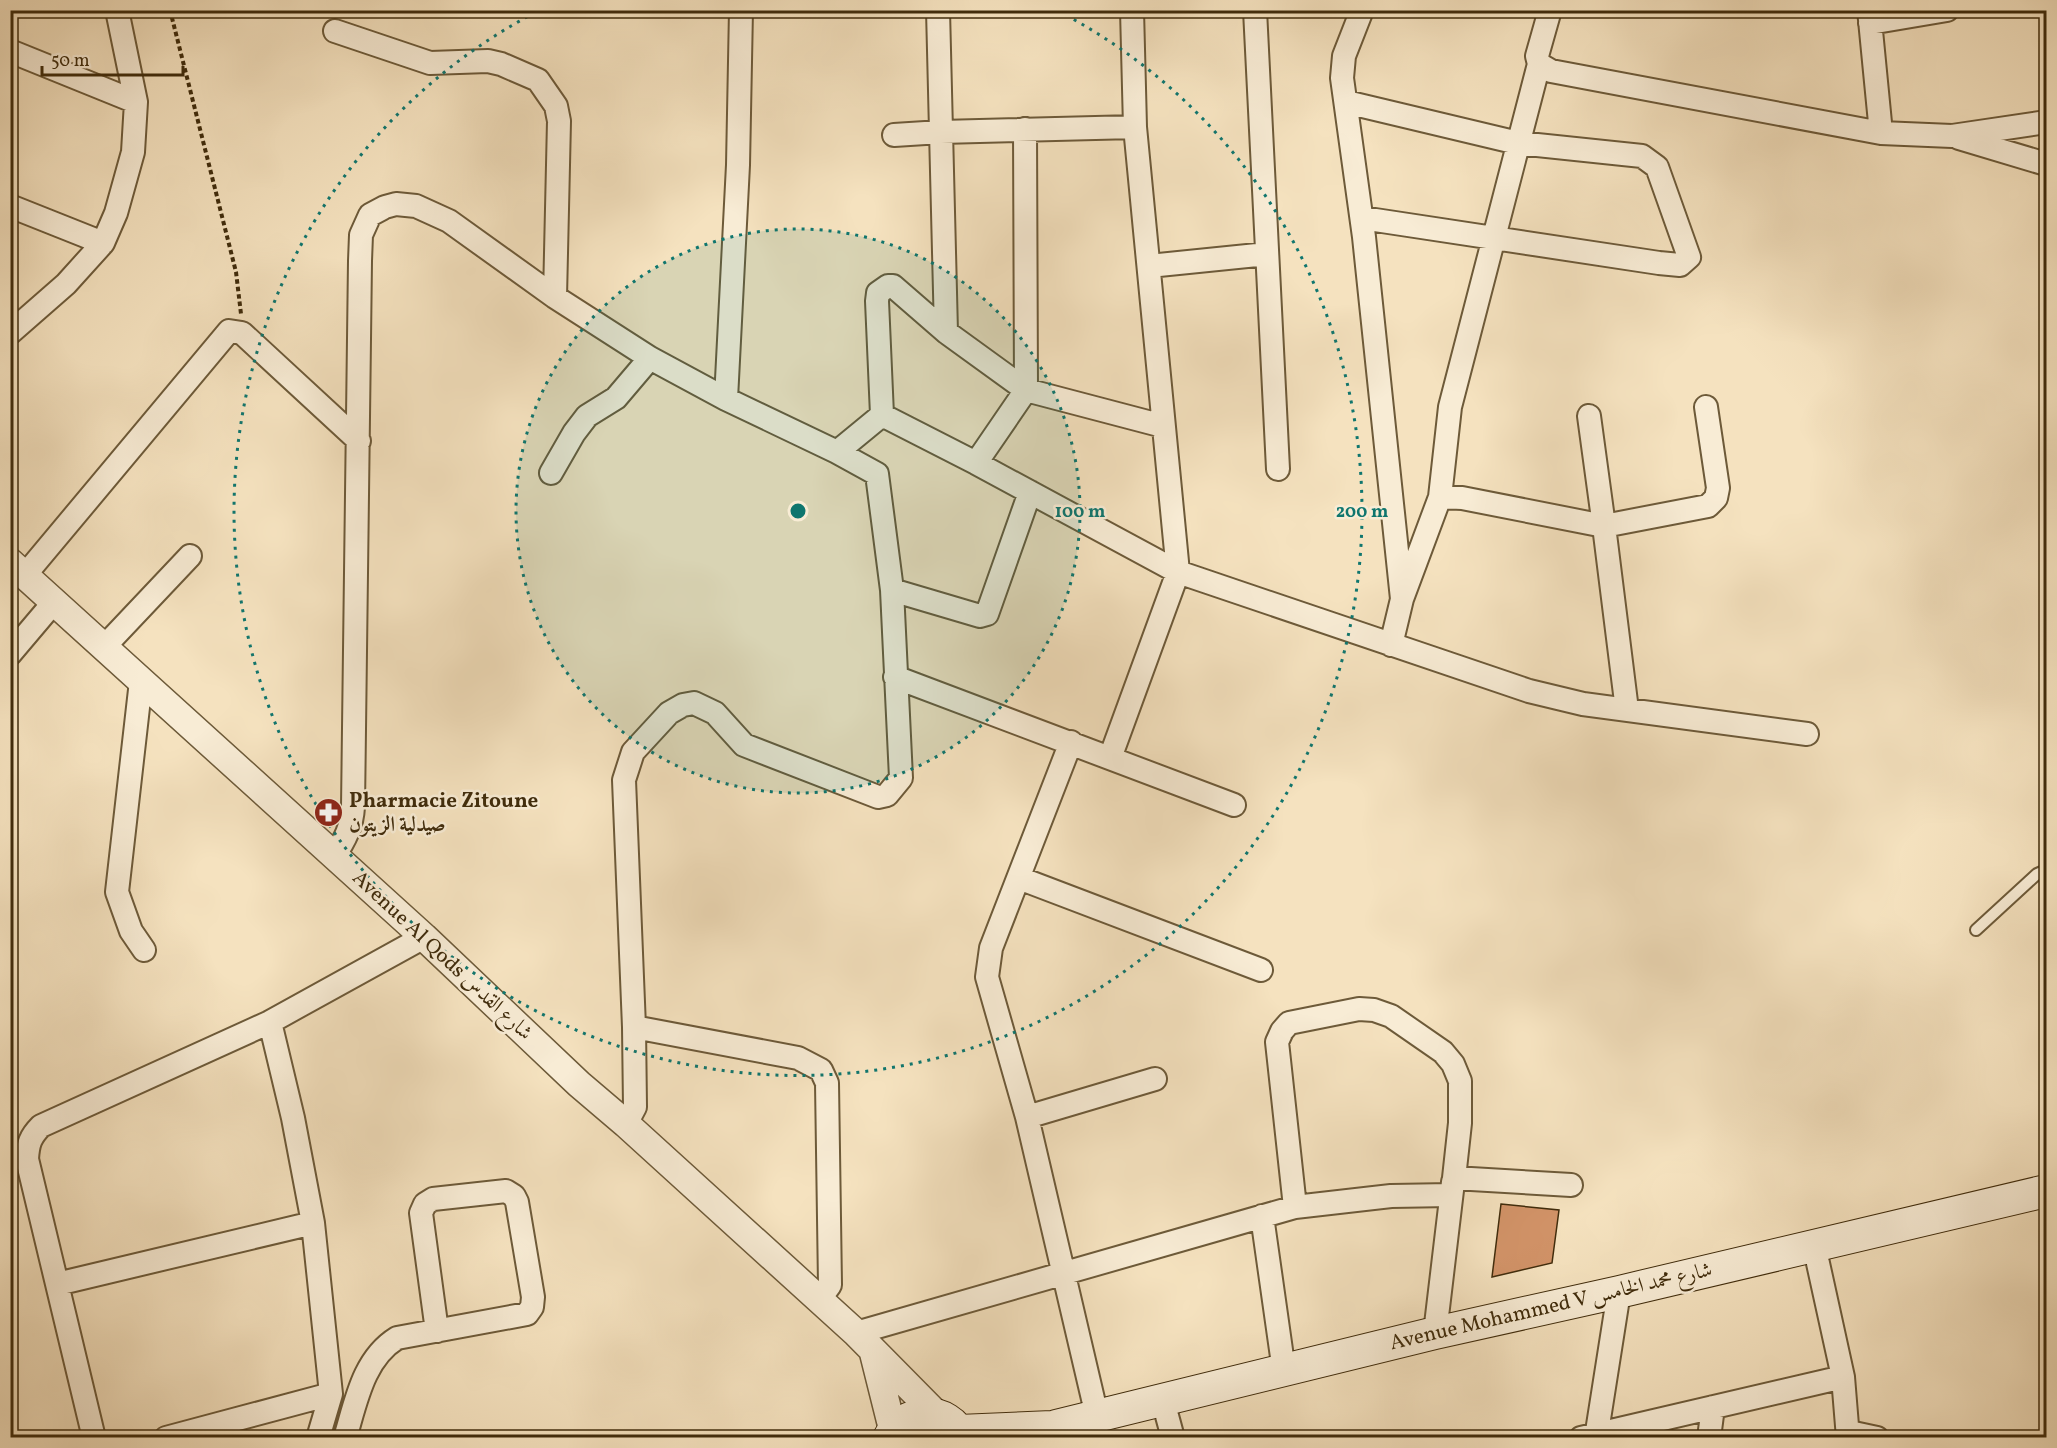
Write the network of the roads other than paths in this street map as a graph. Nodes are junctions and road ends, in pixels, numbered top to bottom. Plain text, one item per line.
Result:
1 (117, 10) edge
2 (741, 10) edge
3 (938, 10) edge
4 (1132, 10) edge
5 (1255, 10) edge
6 (1362, 10) edge
7 (1550, 10) edge
8 (1947, 10) edge
9 (1870, 17) edge
10 (335, 31) dead end
11 (10, 51) edge
12 (1539, 64) junction
13 (136, 102) junction
14 (1346, 102) junction
15 (2046, 122) edge
16 (1135, 127) junction
17 (1024, 129) junction
18 (941, 132) junction
19 (1881, 133) junction
20 (894, 135) dead end
21 (1952, 136) junction
22 (1518, 143) junction
23 (2046, 164) edge
24 (10, 206) edge
25 (1362, 218) junction
26 (1494, 238) junction
27 (103, 243) junction
28 (1267, 254) junction
29 (1149, 266) junction
30 (555, 297) junction
31 (946, 332) junction
32 (10, 333) edge
33 (650, 358) junction
34 (1026, 390) junction
35 (726, 399) junction
36 (1706, 406) dead end
37 (882, 415) junction
38 (1589, 416) dead end
39 (1162, 426) junction
40 (359, 441) junction
41 (837, 452) junction
42 (976, 463) junction
43 (1278, 469) dead end
44 (551, 473) dead end
45 (1030, 492) junction
46 (1440, 497) junction
47 (1604, 526) junction
48 (190, 556) dead end
49 (18, 569) edge
50 (1178, 572) junction
51 (892, 590) junction
52 (1402, 599) junction
53 (54, 602) junction
54 (1391, 645) junction
55 (104, 647) junction
56 (10, 654) edge
57 (895, 677) junction
58 (141, 681) junction
59 (1627, 710) junction
60 (1808, 734) dead end
61 (1071, 742) junction
62 (1110, 758) junction
63 (1234, 805) dead end
64 (334, 856) junction
65 (2046, 870) edge
66 (1019, 878) junction
67 (1976, 930) dead end
68 (424, 937) junction
69 (144, 950) dead end
70 (1261, 970) dead end
71 (270, 1022) junction
72 (634, 1027) junction
73 (1155, 1079) dead end
74 (1027, 1117) junction
75 (626, 1124) junction
76 (1571, 1185) dead end
77 (1453, 1186) junction
78 (2046, 1191) edge
79 (1295, 1207) junction
80 (1262, 1216) junction
81 (313, 1222) junction
82 (1814, 1245) junction
83 (1062, 1274) junction
84 (57, 1284) junction
85 (1619, 1292) junction
86 (819, 1300) junction
87 (437, 1331) junction
88 (1435, 1333) junction
89 (864, 1342) junction
90 (1284, 1371) junction
91 (1843, 1377) junction
92 (331, 1394) junction
93 (1163, 1401) junction
94 (1713, 1407) junction
95 (1096, 1416) junction
96 (952, 1428) edge
97 (1043, 1432) edge
98 (891, 1434) edge
99 (1849, 1435) edge
100 (1591, 1436) edge
101 (94, 1437) edge
102 (166, 1437) edge
103 (318, 1437) edge
104 (345, 1437) edge
105 (1173, 1437) edge
106 (1709, 1437) edge
107 (1877, 1437) edge

1 - 13 street
2 - 35 street
3 - 18 street
4 - 16 street
5 - 28 street
6 - 14 street
7 - 12 street
8 - 9 street
9 - 19 street
10 - 30 street
11 - 13 street
12 - 19 street
12 - 22 street
13 - 27 street
14 - 22 street
14 - 25 street
15 - 21 street
16 - 17 street
16 - 29 street
17 - 18 street
17 - 34 street
18 - 20 street
18 - 31 street
19 - 21 street
21 - 23 street
22 - 26 street
22 - 26 street
24 - 27 street
25 - 26 street
25 - 52 street
26 - 46 street
27 - 32 street
28 - 29 street
28 - 43 street
29 - 39 street
30 - 33 street
30 - 40 street
31 - 34 street
31 - 37 street
33 - 35 street
33 - 44 street
34 - 39 street
34 - 42 street
35 - 41 street
36 - 47 street
37 - 41 street
37 - 42 street
38 - 47 street
39 - 50 street
40 - 49 street
40 - 64 street
41 - 51 street
42 - 45 street
45 - 50 street
45 - 51 street
46 - 47 street
46 - 52 street
47 - 59 street
48 - 55 street
49 - 53 street, Avenue Al Qods شارع القدس
50 - 54 street
50 - 62 street
51 - 57 street
52 - 54 street
53 - 55 street, Avenue Al Qods شارع القدس
53 - 56 street
54 - 59 street
55 - 58 street, Avenue Al Qods شارع القدس
57 - 61 street
57 - 72 street
58 - 64 street, Avenue Al Qods شارع القدس
58 - 69 street
59 - 60 street
61 - 62 street
61 - 66 street
62 - 63 street
64 - 68 street, Avenue Al Qods شارع القدس
65 - 67 lane
66 - 70 street
66 - 74 street
68 - 71 street
68 - 75 street, Avenue Al Qods شارع القدس
71 - 81 street
71 - 84 street
72 - 75 street
72 - 86 street
73 - 74 street
74 - 83 street
75 - 86 street, Avenue Al Qods شارع القدس
76 - 77 street
77 - 79 street
77 - 79 street
77 - 88 street
78 - 82 main road, Avenue Mohammed V شارع محمد الخامس
79 - 80 street
80 - 83 street
80 - 90 street
81 - 84 street
81 - 92 street
82 - 85 main road, Avenue Mohammed V شارع محمد الخامس
82 - 91 street
83 - 89 street
83 - 95 street
84 - 101 street
85 - 88 main road, Avenue Mohammed V شارع محمد الخامس
85 - 100 street
86 - 89 street, Avenue Al Qods شارع القدس
87 - 87 street
87 - 104 street
88 - 90 main road, Avenue Mohammed V شارع محمد الخامس
89 - 96 street, Avenue Al Qods شارع القدس
89 - 98 street
90 - 93 main road, Avenue Mohammed V شارع محمد الخامس
91 - 94 street
91 - 99 street
92 - 102 street
92 - 103 street
93 - 95 main road, Avenue Mohammed V شارع محمد الخامس
93 - 105 street
94 - 100 street
94 - 106 street
95 - 97 main road, Avenue Mohammed V شارع محمد الخامس
96 - 97 main road, Avenue Mohammed V شارع محمد الخامس
96 - 98 main road, Avenue Mohammed V شارع محمد الخامس
99 - 107 street

